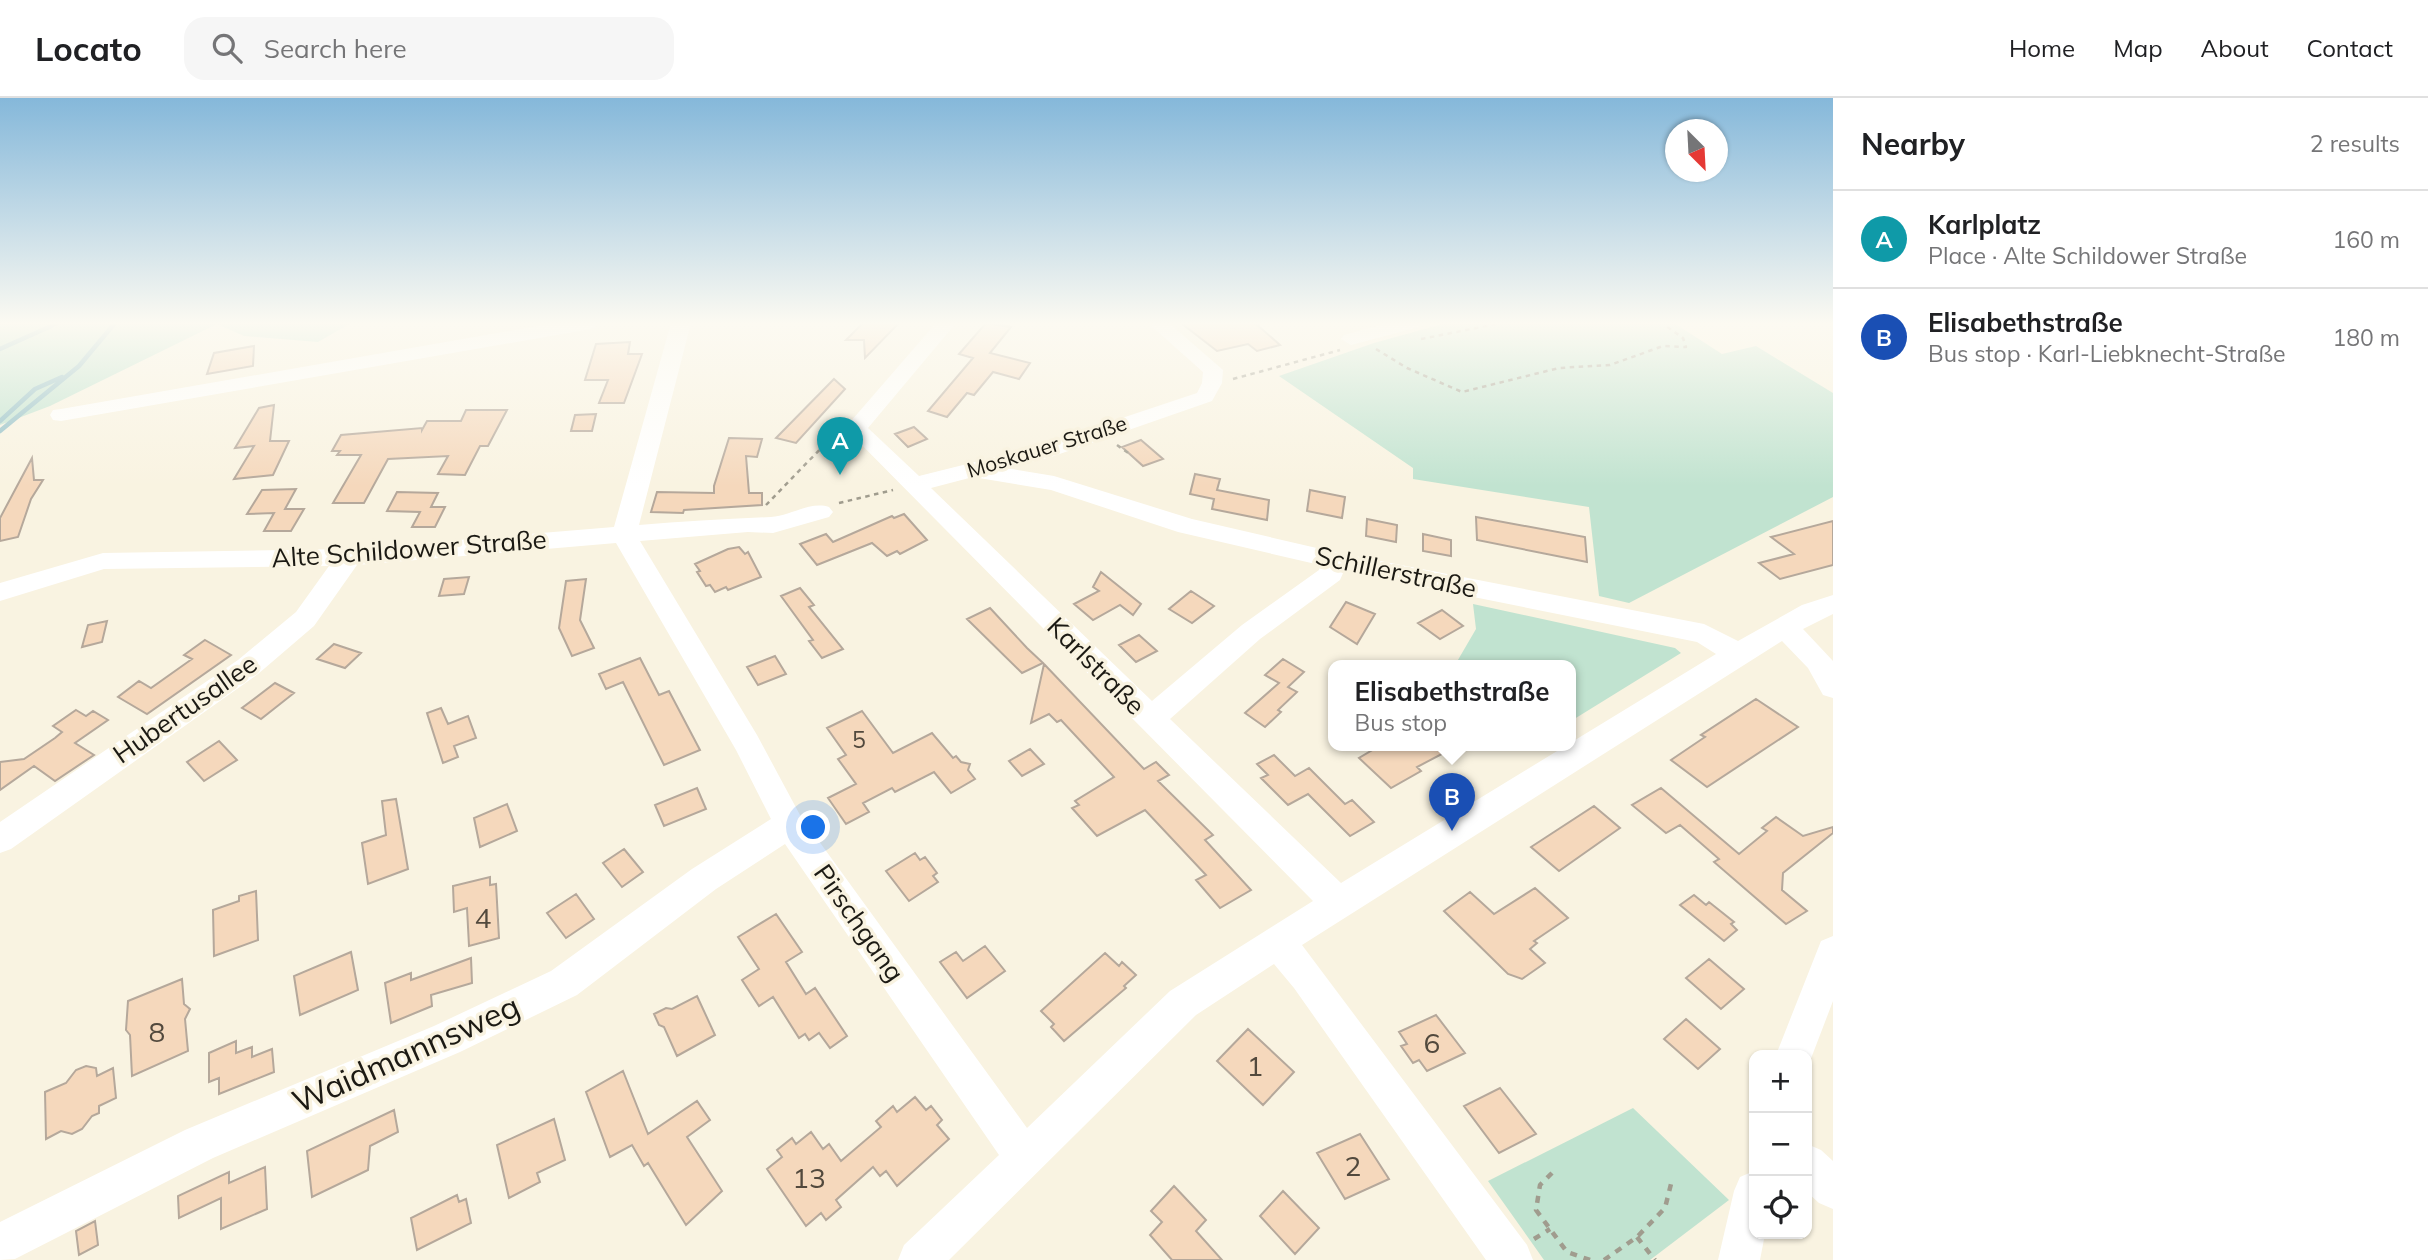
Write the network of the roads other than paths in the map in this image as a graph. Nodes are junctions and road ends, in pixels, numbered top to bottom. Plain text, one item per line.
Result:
1 (279, 377) edge
2 (666, 377) edge
3 (900, 377) edge
4 (1212, 377) edge
5 (61, 415) dead end
6 (1042, 452) junction
7 (973, 470) junction
8 (1054, 483) junction
9 (913, 485) junction
10 (821, 512) dead end
11 (624, 535) junction
12 (349, 557) junction
13 (1334, 560) junction
14 (0, 592) edge
15 (1833, 604) edge
16 (1783, 628) junction
17 (1738, 654) junction
18 (1833, 687) edge
19 (1149, 718) junction
20 (789, 824) junction
21 (0, 839) edge
22 (1338, 903) junction
23 (1277, 942) junction
24 (1833, 952) edge
25 (1797, 1050) edge
26 (1024, 1157) junction
27 (1812, 1169) edge
28 (1833, 1189) edge
29 (1749, 1214) edge
30 (0, 1244) edge
31 (1523, 1249) edge
32 (919, 1260) edge
33 (1739, 1260) edge

1 - 5 street
2 - 11 street
3 - 9 street, Karlstraße
4 - 6 street, Moskauer Straße
6 - 7 street, Moskauer Straße
6 - 8 street
7 - 8 street, Schillerstraße
7 - 9 street, Moskauer Straße
8 - 13 street, Schillerstraße
9 - 19 street, Karlstraße
10 - 11 street, Alte Schildower Straße
11 - 12 street, Alte Schildower Straße
11 - 20 street, Pirschgang
12 - 14 street, Alte Schildower Straße
12 - 21 street, Hubertusallee
13 - 17 street, Schillerstraße
13 - 19 street
15 - 16 street
16 - 17 street
16 - 18 street
17 - 22 street
19 - 22 street, Karlstraße
20 - 26 street, Pirschgang
20 - 30 street, Waidmannsweg
22 - 23 street
23 - 26 street
23 - 31 street
24 - 25 street
26 - 32 street
27 - 28 street
29 - 33 street

